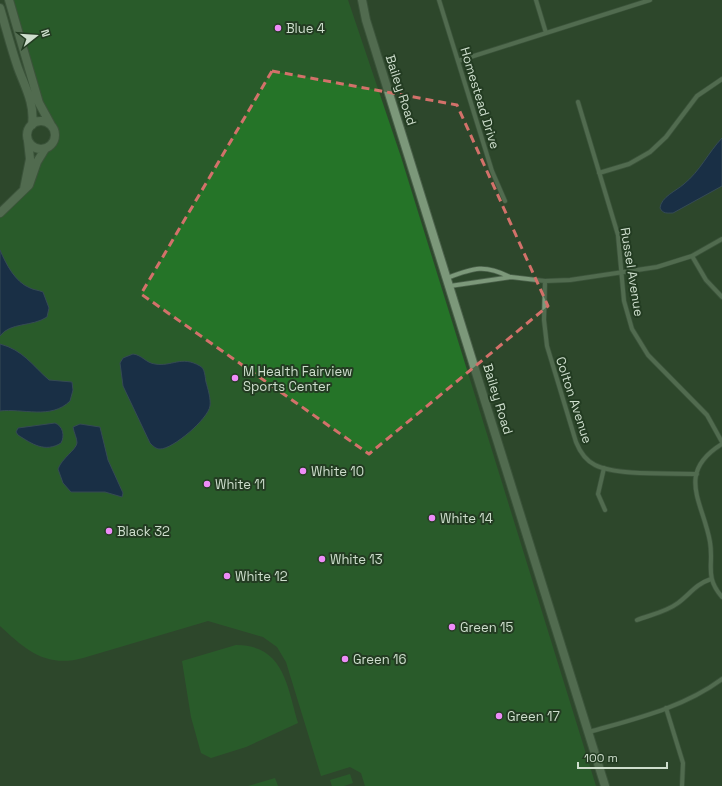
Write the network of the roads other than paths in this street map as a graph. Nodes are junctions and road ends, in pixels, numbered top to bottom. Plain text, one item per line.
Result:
1 (8, 0) edge
2 (356, 0) edge
3 (362, 0) edge
4 (439, 0) edge
5 (536, 0) edge
6 (650, 0) edge
7 (0, 8) edge
8 (366, 20) junction
9 (546, 33) junction
10 (458, 60) junction
11 (722, 79) edge
12 (578, 102) dead end
13 (32, 125) junction
14 (51, 125) junction
15 (28, 141) junction
16 (45, 149) junction
17 (599, 173) junction
18 (24, 189) junction
19 (505, 201) dead end
20 (0, 213) edge
21 (722, 239) edge
22 (692, 256) junction
23 (622, 272) junction
24 (511, 277) junction
25 (545, 281) junction
26 (449, 282) junction
27 (722, 296) edge
28 (722, 443) edge
29 (604, 468) junction
30 (697, 474) junction
31 (605, 510) dead end
32 (711, 579) junction
33 (722, 596) edge
34 (637, 620) dead end
35 (722, 679) edge
36 (666, 708) junction
37 (588, 732) junction
38 (605, 786) edge
39 (682, 786) edge

1 - 14 main road
2 - 8 main road, Bailey Road
3 - 8 main road, Bailey Road
4 - 10 street, Homestead Drive
5 - 9 street
6 - 9 street
7 - 13 main road
8 - 26 main road, Bailey Road
9 - 10 street
10 - 19 street, Homestead Drive
11 - 17 street
12 - 17 street, Russel Avenue
13 - 14 main road
13 - 15 main road
14 - 16 main road
15 - 16 main road
15 - 18 main road
16 - 18 main road
17 - 23 street, Russel Avenue
18 - 20 main road
21 - 22 street
22 - 23 street
22 - 27 street
23 - 25 street
23 - 28 street, Russel Avenue
24 - 25 street
24 - 26 street
24 - 26 street
25 - 29 street, Colton Avenue
26 - 37 main road, Bailey Road
28 - 30 street
29 - 30 street, Colton Avenue
29 - 31 street
30 - 32 street
32 - 33 street
32 - 34 street
35 - 36 street
36 - 37 street
36 - 39 street
37 - 38 main road, Bailey Road

